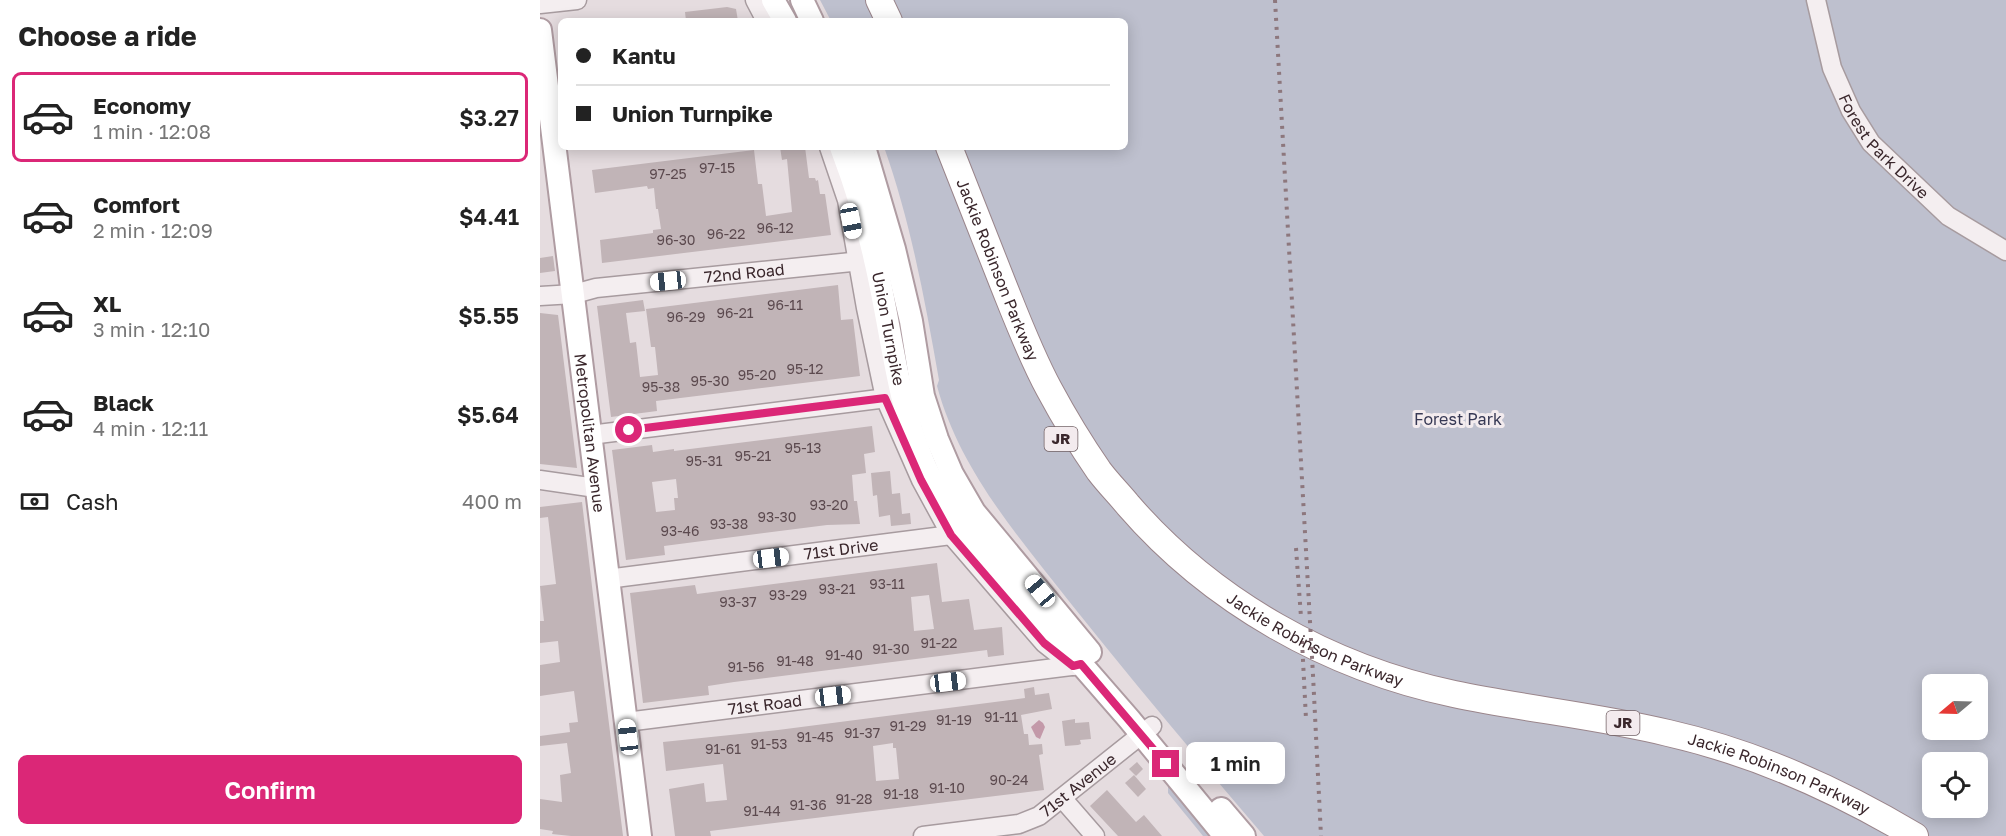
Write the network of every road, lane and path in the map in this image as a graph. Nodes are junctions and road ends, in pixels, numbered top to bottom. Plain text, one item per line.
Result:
1 (577, 0) edge
2 (754, 0) edge
3 (773, 0) edge
4 (802, 0) edge
5 (879, 0) edge
6 (892, 0) edge
7 (1816, 0) edge
8 (540, 4) edge
9 (764, 18) edge
10 (783, 18) edge
11 (811, 18) edge
12 (888, 18) edge
13 (899, 18) edge
14 (540, 30) edge
15 (544, 105) edge
16 (558, 143) edge
17 (560, 150) edge
18 (830, 150) edge
19 (842, 150) edge
20 (865, 150) edge
21 (938, 150) edge
22 (950, 150) edge
23 (2006, 251) edge
24 (867, 261) junction
25 (574, 294) junction
26 (540, 296) edge
27 (903, 397) junction
28 (590, 435) junction
29 (540, 480) edge
30 (597, 488) junction
31 (959, 534) junction
32 (607, 579) junction
33 (1077, 665) junction
34 (626, 722) junction
35 (1147, 730) junction
36 (1062, 798) junction
37 (1020, 830) edge
38 (640, 836) edge
39 (923, 836) edge
40 (1095, 836) edge
41 (1225, 836) edge
42 (1244, 836) edge
43 (1884, 836) edge
44 (1915, 836) edge

1 - 8 street
2 - 9 street
3 - 10 main road
4 - 11 main road
5 - 12 highway
6 - 13 highway
7 - 23 street, Forest Park Drive
14 - 15 main road, Metropolitan Avenue
15 - 16 main road, Metropolitan Avenue
17 - 25 main road, Metropolitan Avenue
18 - 24 street, Union Turnpike
19 - 24 main road, Union Turnpike
20 - 27 main road, Union Turnpike
21 - 43 highway, Jackie Robinson Parkway / JR
22 - 44 highway, Jackie Robinson Parkway / JR
24 - 25 street, 72nd Road
24 - 27 main road, Union Turnpike
25 - 26 street, 72nd Road
25 - 28 main road, Metropolitan Avenue
27 - 28 street
27 - 31 main road, Union Turnpike
27 - 35 main road, Union Turnpike
28 - 30 main road, Metropolitan Avenue
29 - 30 street
30 - 32 main road, Metropolitan Avenue
31 - 32 street, 71st Drive
31 - 33 main road, Union Turnpike
32 - 34 main road, Metropolitan Avenue
33 - 34 street, 71st Road
33 - 35 main road, Union Turnpike
34 - 38 main road, Metropolitan Avenue
35 - 36 street, 71st Avenue
35 - 41 main road, Union Turnpike
35 - 42 main road, Union Turnpike
36 - 37 street, 71st Avenue
36 - 40 street
37 - 39 street, 71st Avenue

